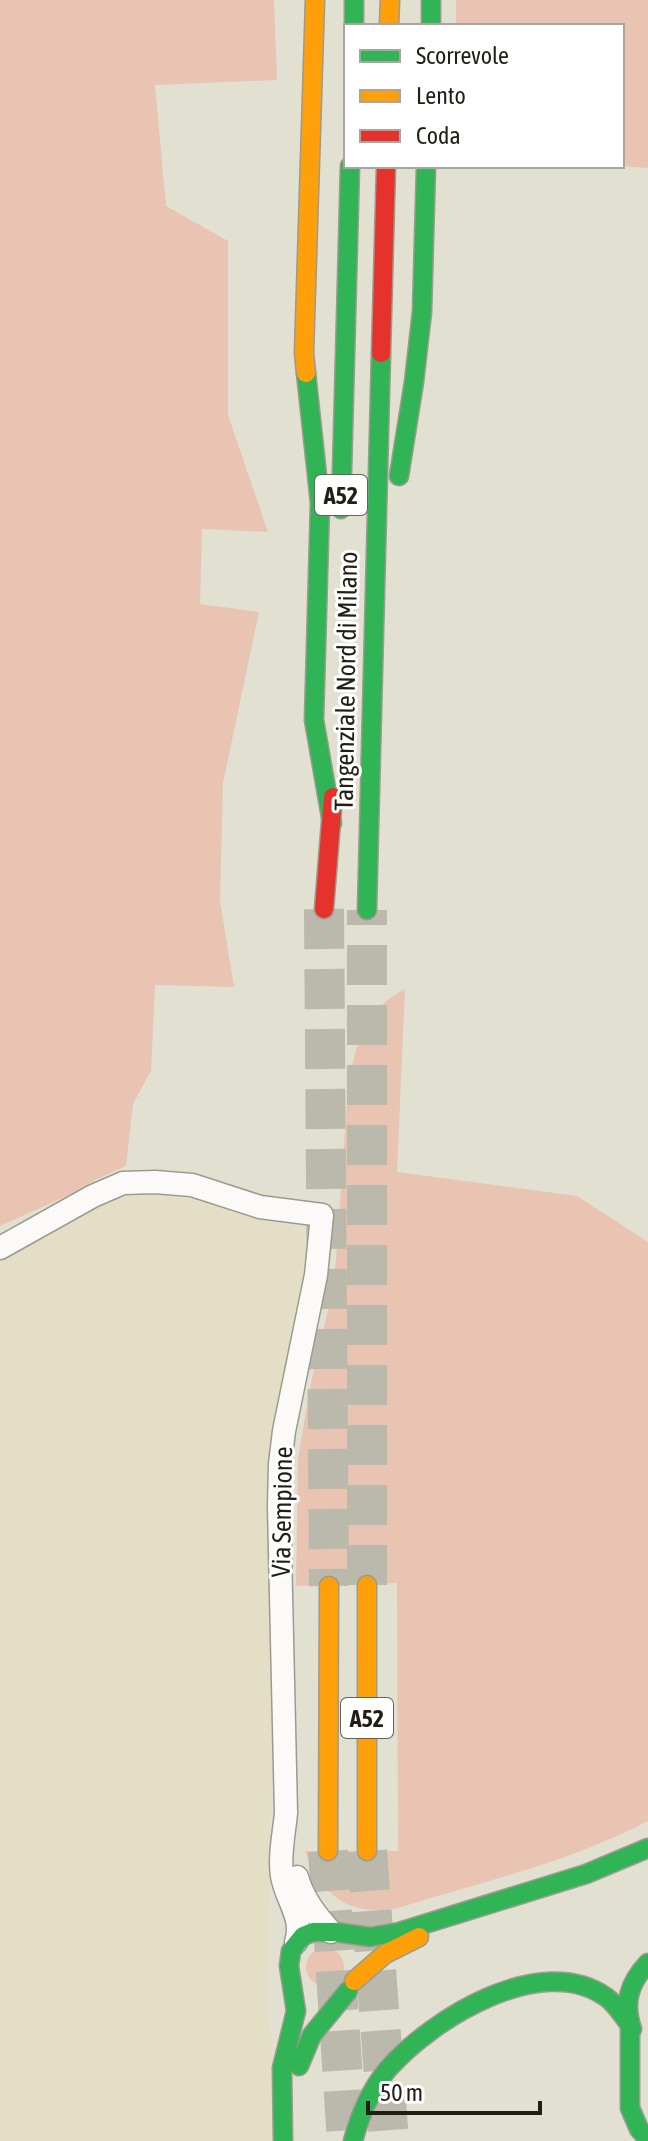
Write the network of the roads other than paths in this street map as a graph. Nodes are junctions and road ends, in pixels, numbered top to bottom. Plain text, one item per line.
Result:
1 (315, 0) edge
2 (354, 0) edge
3 (390, 0) edge
4 (431, 0) edge
5 (354, 24) edge
6 (389, 24) edge
7 (431, 24) edge
8 (294, 90) dead end
9 (350, 168) edge
10 (386, 168) edge
11 (426, 168) edge
12 (305, 316) junction
13 (397, 494) dead end
14 (340, 526) dead end
15 (393, 575) dead end
16 (371, 714) junction
17 (335, 729) dead end
18 (332, 823) junction
19 (324, 909) tunnel mouth
20 (367, 910) tunnel mouth
21 (0, 1248) edge
22 (367, 1585) tunnel mouth
23 (329, 1586) tunnel mouth
24 (286, 1813) junction
25 (648, 1848) edge
26 (328, 1851) tunnel mouth
27 (367, 1851) tunnel mouth
28 (477, 1909) junction
29 (334, 1933) junction
30 (296, 1942) junction
31 (648, 1963) edge
32 (290, 1976) junction
33 (351, 1986) junction
34 (630, 2025) junction
35 (648, 2048) edge
36 (301, 2134) dead end
37 (648, 2139) edge
38 (283, 2141) edge
39 (353, 2141) edge

1 - 12 main road
2 - 5 main road
3 - 6 main road
4 - 7 main road
8 - 12 main road
9 - 14 main road, Tangenziale Nord di Milano / A52
10 - 16 main road, Tangenziale Nord di Milano / A52
11 - 13 main road
12 - 18 main road
15 - 16 main road
16 - 20 main road, Tangenziale Nord di Milano / A52
17 - 18 main road, Tangenziale Nord di Milano
18 - 19 main road, Tangenziale Nord di Milano
21 - 24 street, Via Sempione
22 - 27 main road, A52
23 - 26 main road, A52
24 - 29 street, Via Sempione
24 - 30 street, Via Sempione
25 - 28 main road
28 - 29 main road
28 - 33 main road
29 - 30 main road
29 - 33 main road
30 - 32 main road, Via Sempione
31 - 34 main road
32 - 33 main road
32 - 38 main road, Via Sempione
33 - 36 main road
34 - 35 main road
34 - 37 main road
34 - 39 main road

